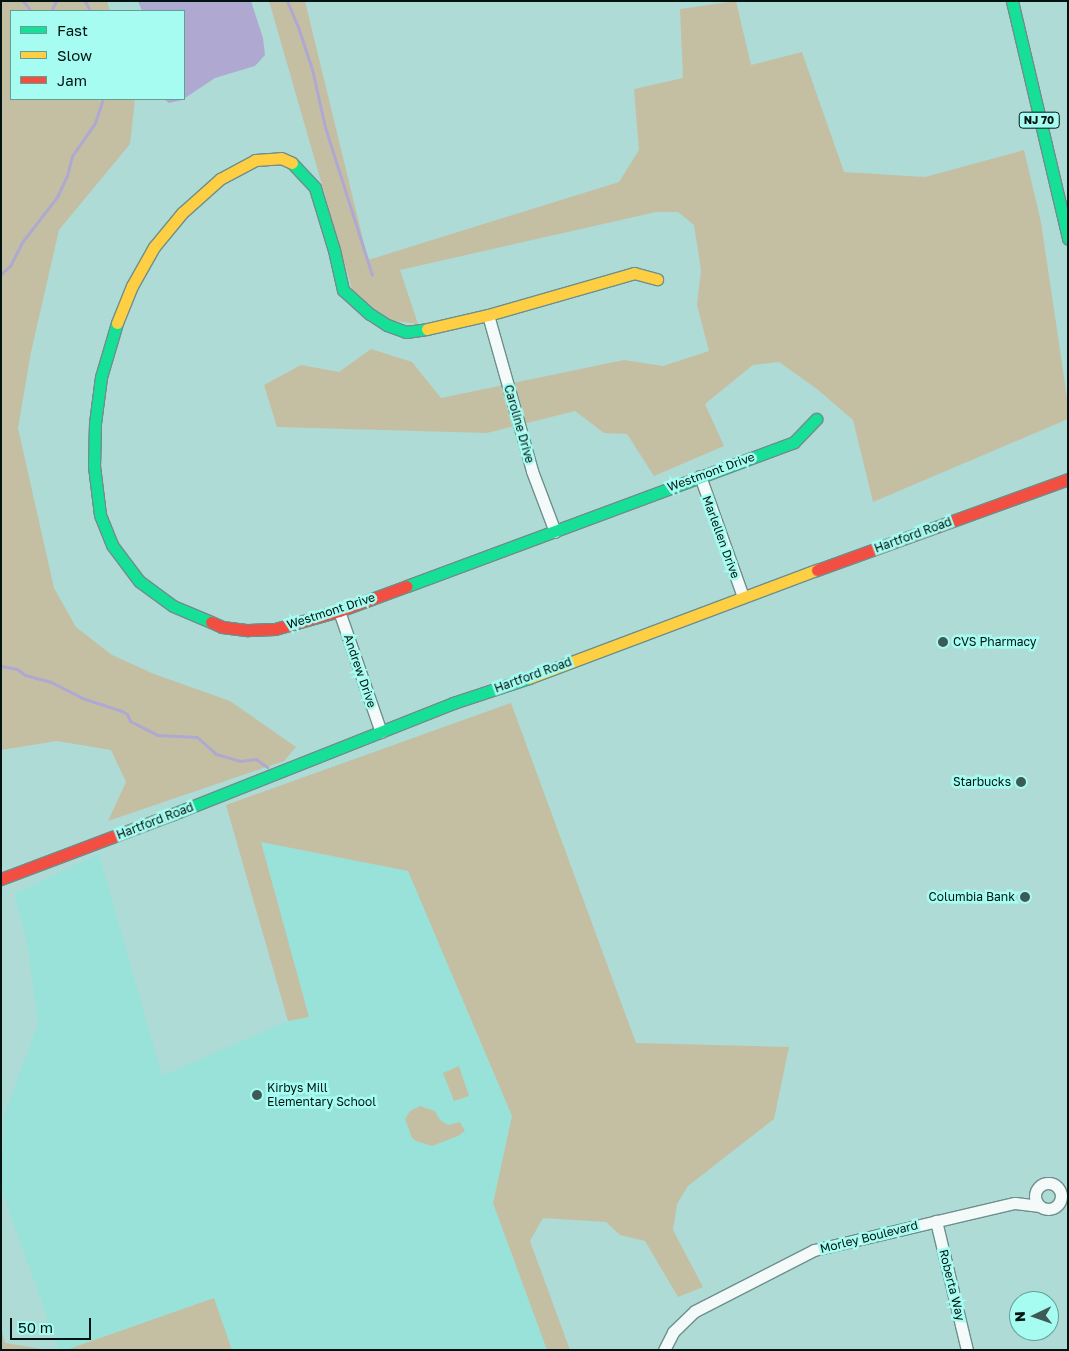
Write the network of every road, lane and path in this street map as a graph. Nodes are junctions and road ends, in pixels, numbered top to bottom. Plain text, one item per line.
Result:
1 (1012, 1) edge
2 (1068, 238) edge
3 (657, 279) dead end
4 (488, 315) junction
5 (816, 420) dead end
6 (700, 476) junction
7 (1068, 479) edge
8 (555, 532) junction
9 (743, 597) junction
10 (339, 611) junction
11 (381, 732) junction
12 (1, 879) edge
13 (1056, 1186) junction
14 (1068, 1187) edge
15 (1035, 1193) junction
16 (1064, 1197) edge
17 (1015, 1203) junction
18 (1040, 1206) junction
19 (936, 1221) junction
20 (664, 1350) edge
21 (967, 1350) edge

1 - 2 main road, NJ 70
3 - 4 main road, Westmont Drive
4 - 8 street, Caroline Drive
4 - 10 main road, Westmont Drive
5 - 6 main road, Westmont Drive
6 - 8 main road, Westmont Drive
6 - 9 street, Marlellen Drive
7 - 9 main road, Hartford Road
8 - 10 main road, Westmont Drive
9 - 11 main road, Hartford Road
10 - 11 street, Andrew Drive
11 - 12 main road, Hartford Road
13 - 14 street
13 - 15 street
13 - 16 street
15 - 17 street, Morley Boulevard
15 - 18 street
16 - 18 street
17 - 18 street, Morley Boulevard
17 - 19 street, Morley Boulevard
19 - 20 street, Morley Boulevard
19 - 21 street, Roberta Way

